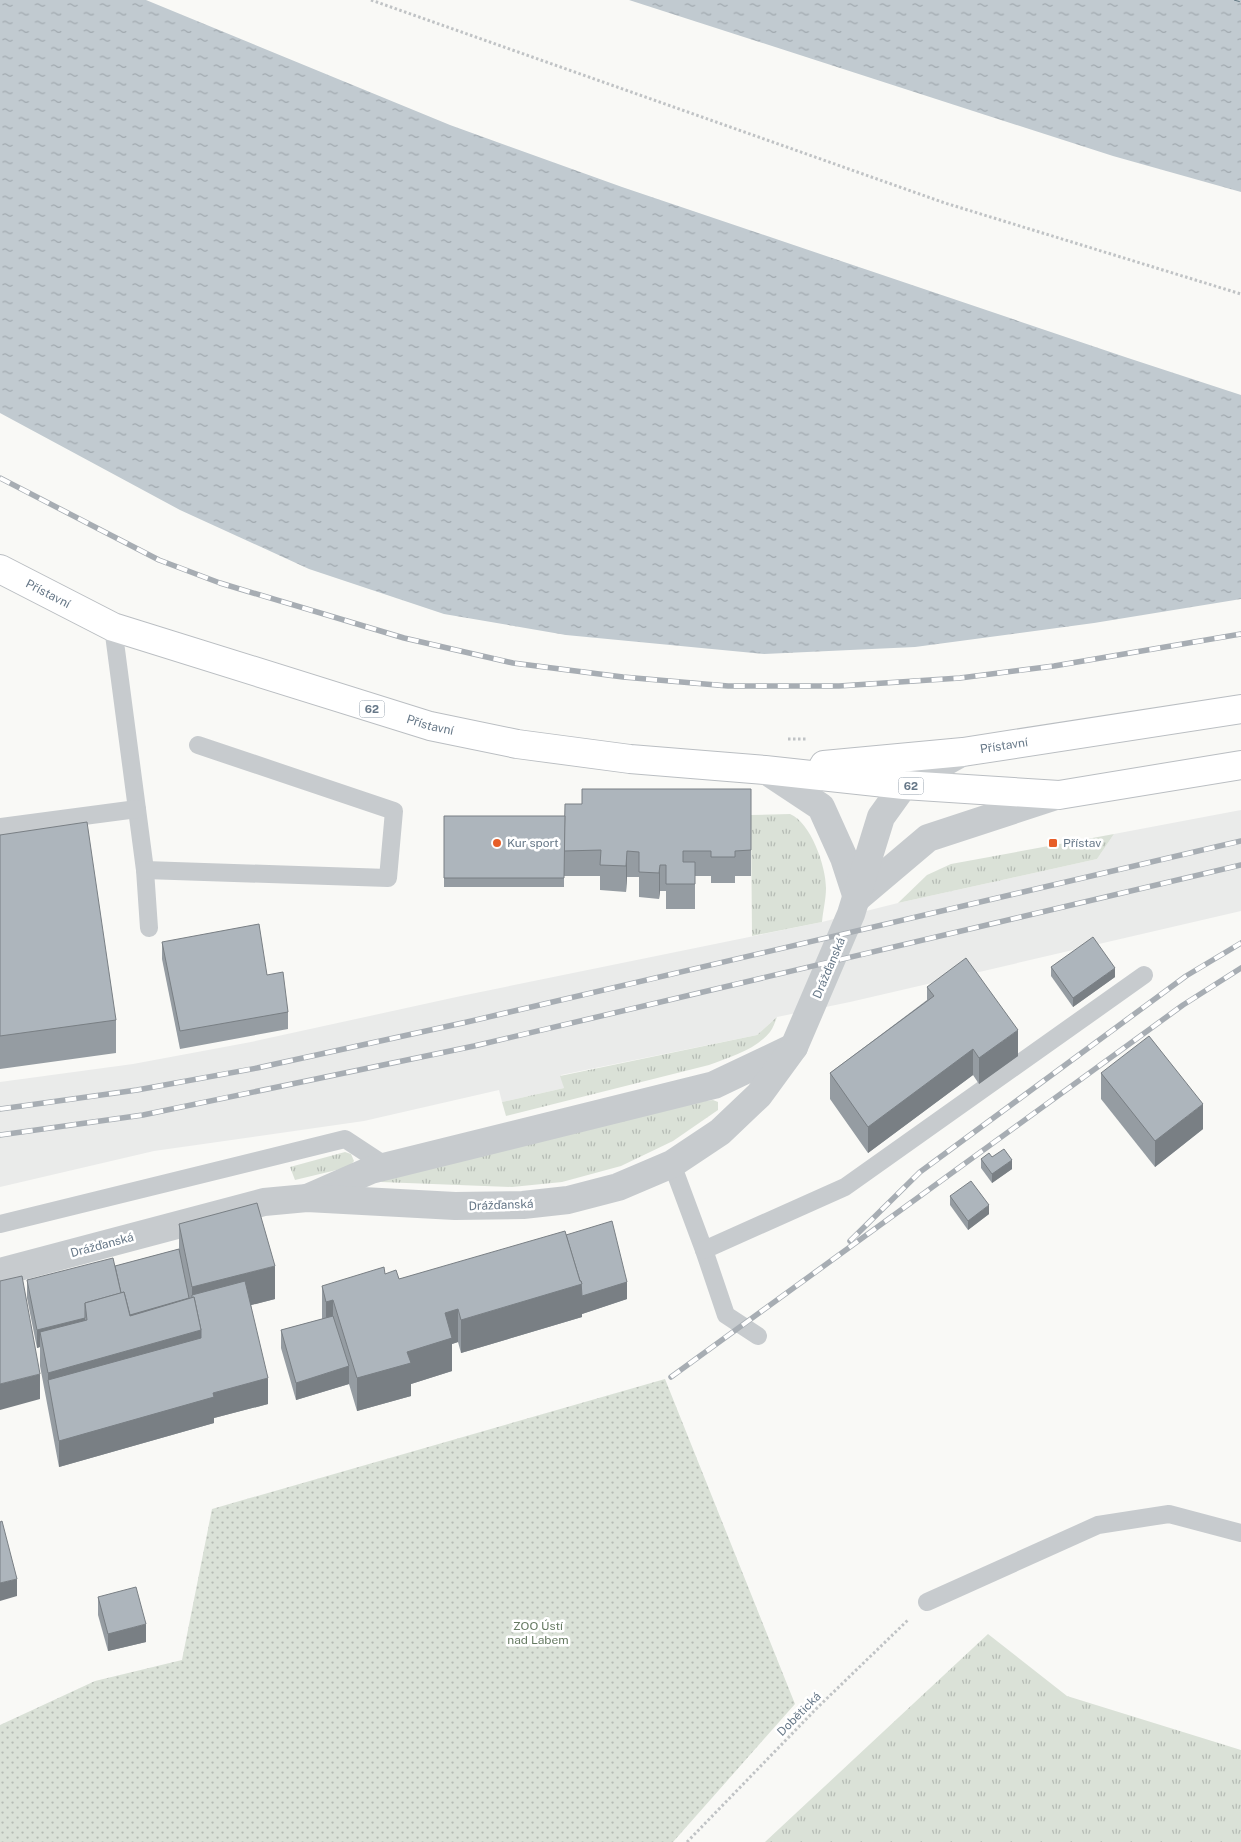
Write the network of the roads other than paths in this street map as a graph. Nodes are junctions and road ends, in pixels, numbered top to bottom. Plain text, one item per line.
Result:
1 (0, 568) edge
2 (113, 627) junction
3 (1241, 709) edge
4 (198, 745) dead end
5 (963, 752) junction
6 (1241, 765) edge
7 (765, 770) junction
8 (904, 785) junction
9 (1059, 795) junction
10 (137, 809) junction
11 (0, 827) edge
12 (145, 870) junction
13 (857, 898) junction
14 (150, 928) dead end
15 (1144, 975) dead end
16 (794, 1047) junction
17 (672, 1164) junction
18 (386, 1166) junction
19 (308, 1198) junction
20 (0, 1224) edge
21 (704, 1250) junction
22 (0, 1272) edge
23 (758, 1336) dead end
24 (1241, 1533) edge
25 (927, 1602) road end

1 - 2 main road, Přístavní / 62
2 - 7 main road, Přístavní / 62
2 - 10 lane
3 - 5 main road, Přístavní / 62
4 - 12 lane
5 - 7 main road, Přístavní / 62
5 - 8 street
6 - 9 main road, Přístavní / 62
7 - 8 main road, Přístavní / 62
7 - 13 street
8 - 9 main road, Přístavní / 62
8 - 13 street, Drážďanská
9 - 13 street
10 - 11 lane
10 - 12 lane
12 - 14 lane
13 - 16 street, Drážďanská
15 - 21 lane
16 - 17 street, Drážďanská
16 - 18 street
17 - 19 street, Drážďanská
17 - 21 lane
18 - 19 street
18 - 20 lane
19 - 22 street, Drážďanská
21 - 23 lane
24 - 25 lane

